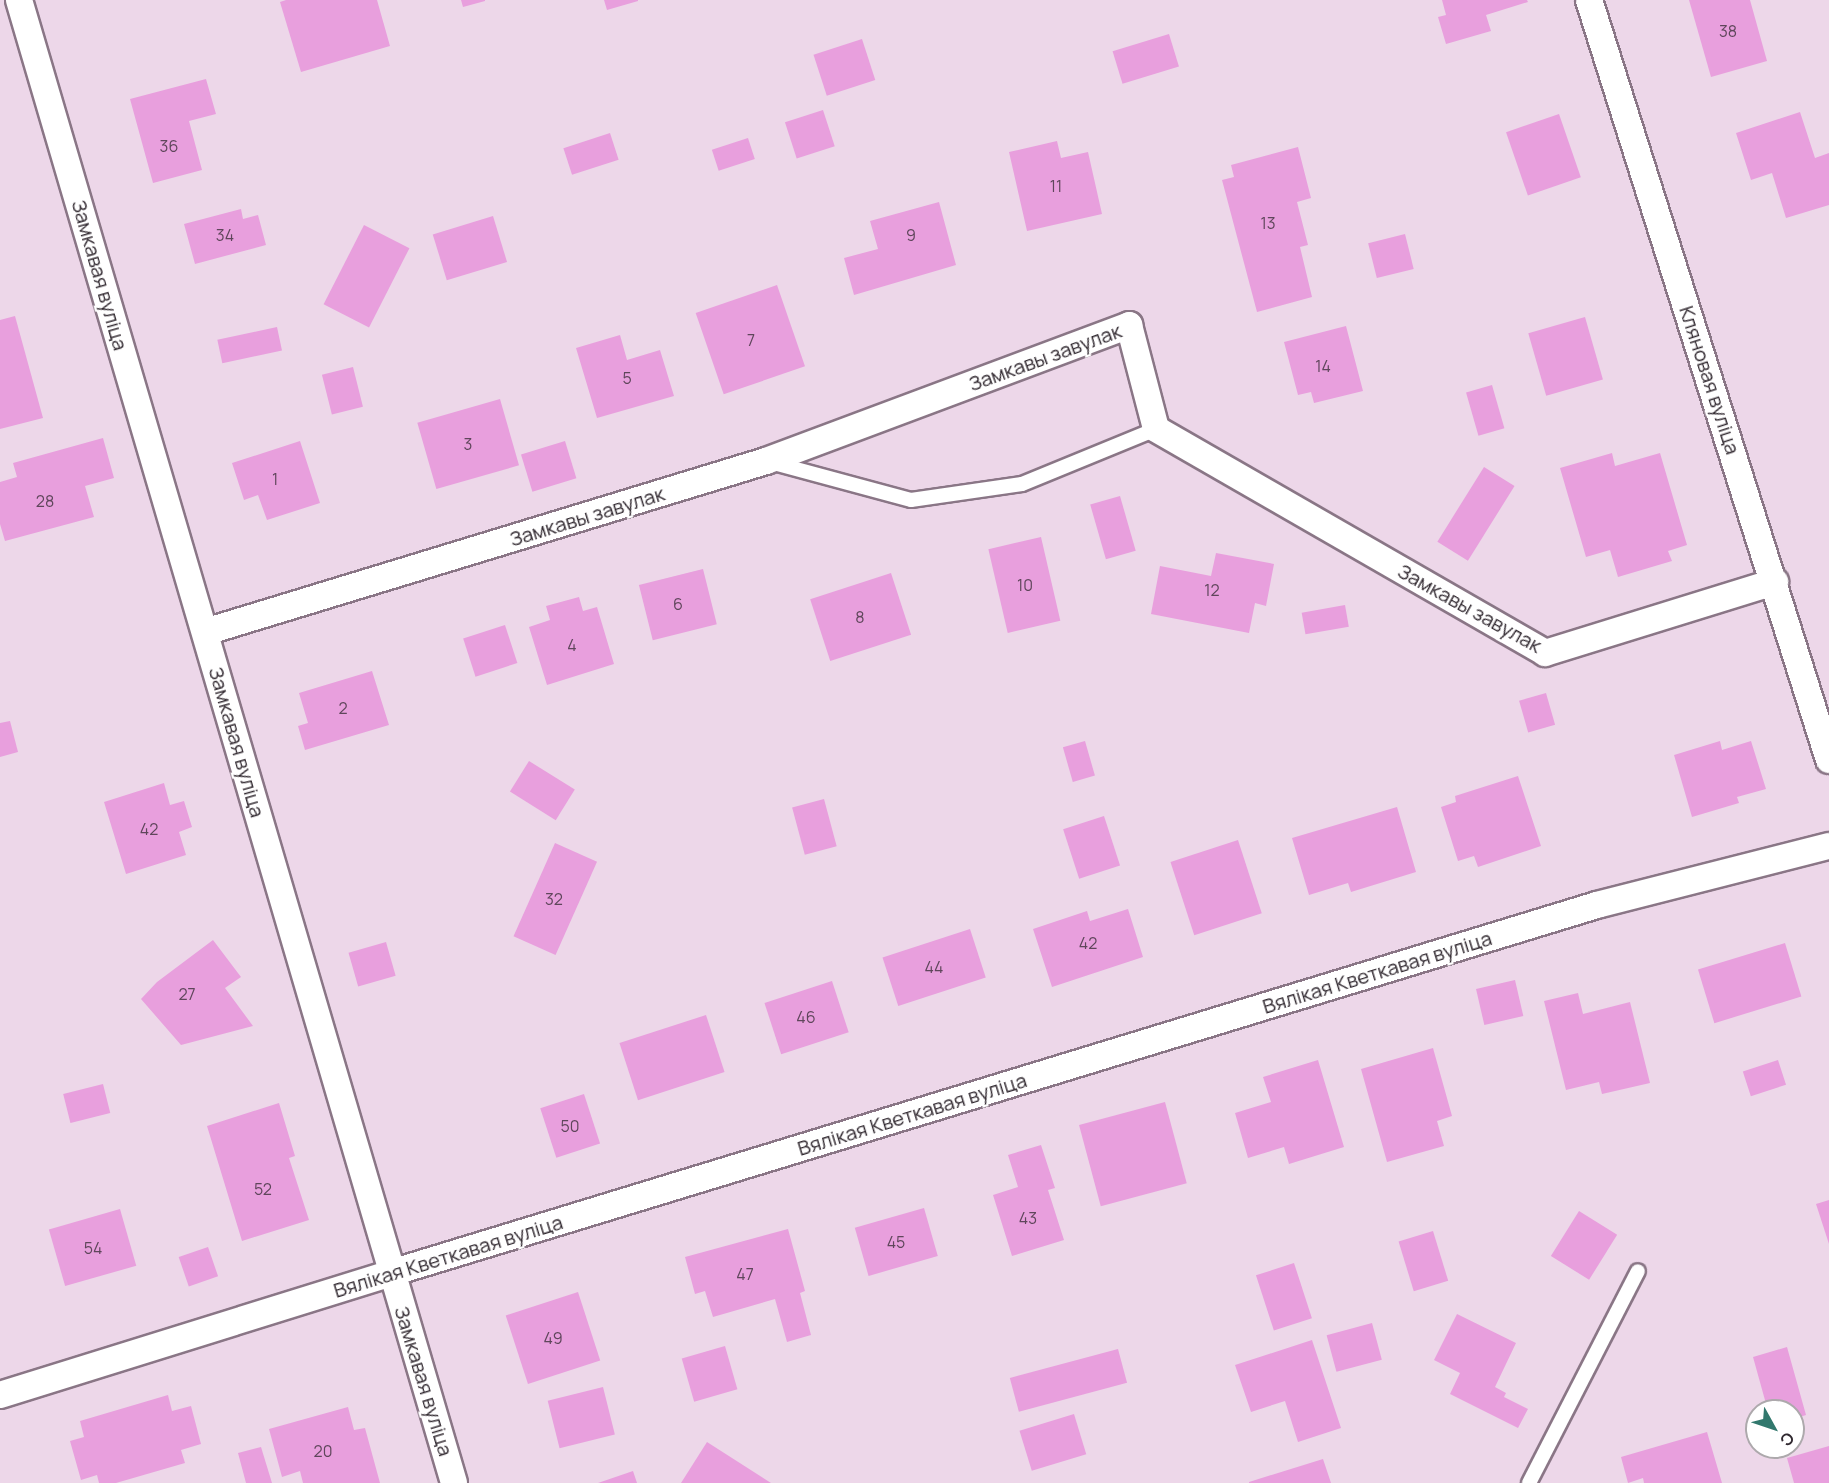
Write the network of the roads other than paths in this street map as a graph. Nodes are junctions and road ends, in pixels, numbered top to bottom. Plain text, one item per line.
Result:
1 (19, 0) edge
2 (1589, 0) edge
3 (1156, 429) junction
4 (766, 461) junction
5 (1775, 582) junction
6 (205, 632) junction
7 (1829, 760) edge
8 (1829, 846) edge
9 (1638, 1270) dead end
10 (392, 1273) junction
11 (0, 1395) edge
12 (454, 1483) edge
13 (1529, 1483) edge

1 - 6 street, Замкавая вуліца
2 - 5 street, Кляновая вуліца
3 - 4 lane
3 - 4 street, Замкавы завулак
3 - 5 street, Замкавы завулак
4 - 6 street, Замкавы завулак
5 - 7 street, Кляновая вуліца
6 - 10 street, Замкавая вуліца
8 - 10 street, Вялікая Кветкавая вуліца
9 - 13 lane
10 - 11 street, Вялікая Кветкавая вуліца
10 - 12 street, Замкавая вуліца

